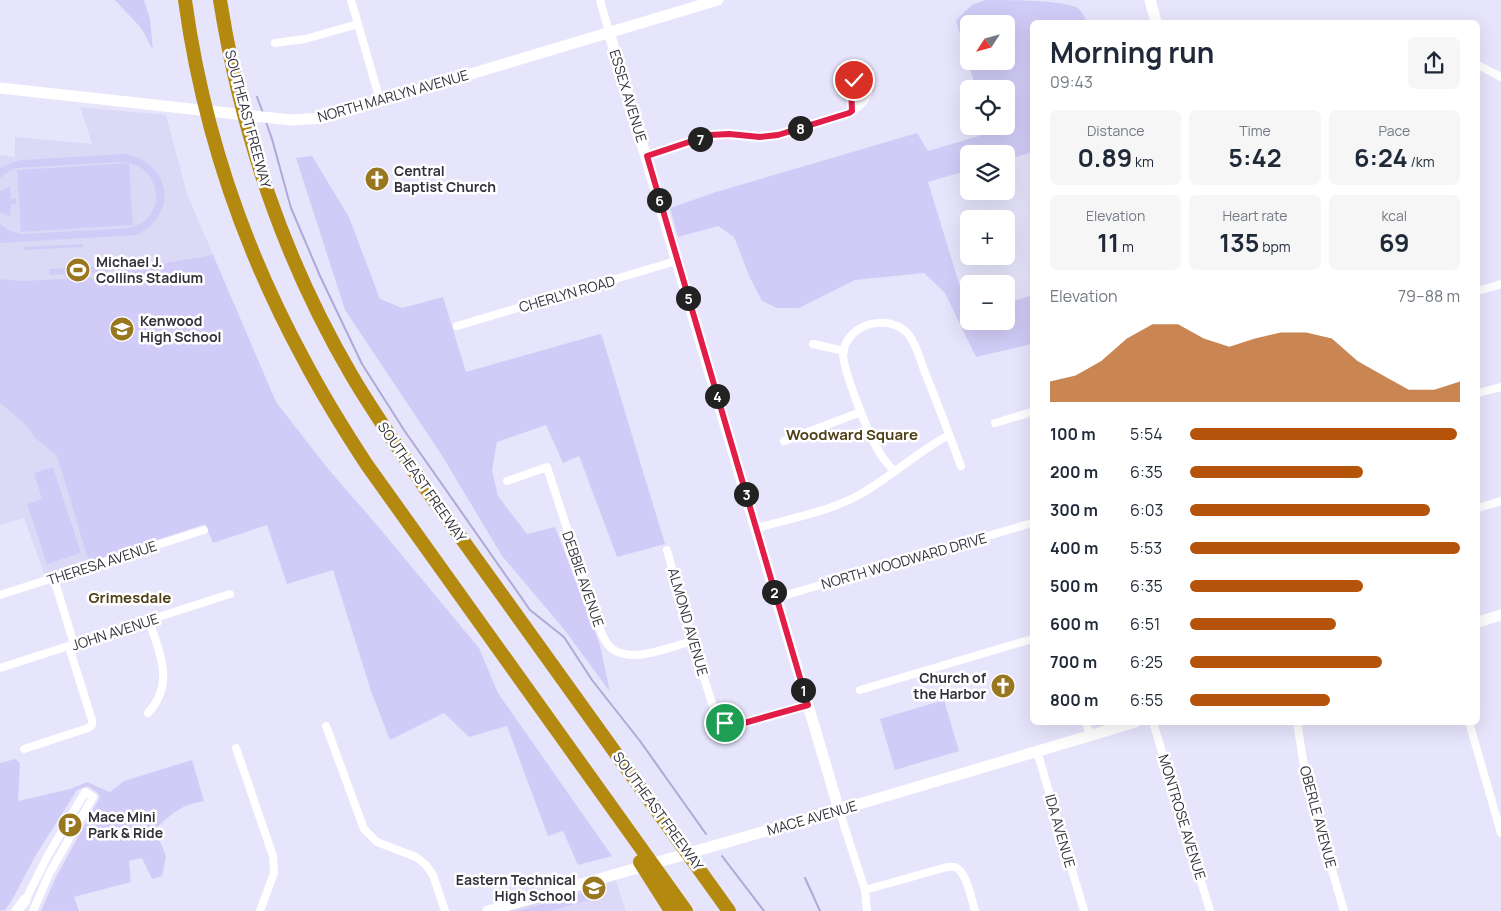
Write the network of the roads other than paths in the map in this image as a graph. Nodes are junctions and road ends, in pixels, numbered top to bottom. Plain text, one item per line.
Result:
1 (178, 0) edge
2 (185, 0) edge
3 (220, 0) edge
4 (225, 0) edge
5 (351, 0) edge
6 (600, 0) edge
7 (718, 0) edge
8 (1150, 0) edge
9 (1155, 20) edge
10 (358, 24) junction
11 (609, 32) junction
12 (275, 43) dead end
13 (1480, 66) edge
14 (1501, 77) edge
15 (0, 88) edge
16 (380, 100) junction
17 (205, 106) junction
18 (242, 107) junction
19 (852, 111) dead end
20 (647, 156) junction
21 (676, 261) junction
22 (1501, 284) edge
23 (1480, 290) edge
24 (457, 326) dead end
25 (813, 344) dead end
26 (844, 351) junction
27 (1501, 386) edge
28 (1480, 392) edge
29 (861, 412) junction
30 (1030, 413) edge
31 (995, 423) dead end
32 (949, 435) junction
33 (784, 442) dead end
34 (961, 466) dead end
35 (894, 471) junction
36 (507, 481) dead end
37 (1501, 501) edge
38 (1480, 507) edge
39 (1030, 524) edge
40 (757, 528) junction
41 (204, 530) dead end
42 (667, 550) dead end
43 (54, 579) junction
44 (230, 594) dead end
45 (0, 595) edge
46 (776, 598) junction
47 (1501, 615) edge
48 (149, 621) junction
49 (1480, 621) edge
50 (1030, 640) edge
51 (692, 641) junction
52 (72, 646) junction
53 (0, 668) edge
54 (860, 690) dead end
55 (808, 705) junction
56 (148, 713) dead end
57 (1087, 725) edge
58 (1126, 725) edge
59 (1155, 725) edge
60 (1297, 725) edge
61 (1470, 725) edge
62 (326, 726) dead end
63 (1090, 736) junction
64 (236, 748) dead end
65 (24, 749) dead end
66 (1037, 751) junction
67 (839, 810) junction
68 (1501, 833) edge
69 (697, 864) junction
70 (655, 876) junction
71 (865, 890) junction
72 (25, 900) joint
73 (18, 911) edge
74 (33, 911) edge
75 (260, 911) edge
76 (445, 911) edge
77 (488, 911) edge
78 (671, 911) edge
79 (686, 911) edge
80 (729, 911) edge
81 (736, 911) edge
82 (867, 911) edge
83 (975, 911) edge
84 (1084, 911) edge
85 (1210, 911) edge
86 (1344, 911) edge

1 - 17 highway
2 - 17 highway
3 - 18 highway, SOUTHEAST FREEWAY
4 - 18 highway
5 - 10 street
6 - 11 street, ESSEX AVENUE
7 - 11 street, NORTH MARLYN AVENUE
8 - 9 street
10 - 12 street
10 - 16 street
11 - 16 street, NORTH MARLYN AVENUE
11 - 20 street, ESSEX AVENUE
13 - 14 street
15 - 16 street, NORTH MARLYN AVENUE
17 - 70 highway
18 - 69 highway, SOUTHEAST FREEWAY
19 - 20 street
20 - 21 street, ESSEX AVENUE
21 - 24 street, CHERLYN ROAD
21 - 40 street, ESSEX AVENUE
22 - 23 street
25 - 26 street
26 - 29 street
26 - 32 street
27 - 28 street
29 - 33 street
29 - 35 street
30 - 31 street
32 - 34 street
32 - 35 street
35 - 40 street
36 - 51 street, DEBBIE AVENUE
37 - 38 street
39 - 46 street, NORTH WOODWARD DRIVE
40 - 46 street, ESSEX AVENUE
41 - 43 street, THERESA AVENUE
42 - 51 street, ALMOND AVENUE
43 - 45 street, THERESA AVENUE
43 - 52 street
44 - 48 street, JOHN AVENUE
46 - 55 street, ESSEX AVENUE
47 - 49 street
48 - 52 street, JOHN AVENUE
48 - 56 street
50 - 54 street
51 - 55 street, ALMOND AVENUE
52 - 53 street, JOHN AVENUE
52 - 65 street
55 - 67 street, ESSEX AVENUE
57 - 63 street
58 - 63 street, MACE AVENUE
59 - 85 street, MONTROSE AVENUE
60 - 86 street, OBERLE AVENUE
61 - 68 street
62 - 76 street
63 - 66 street, MACE AVENUE
64 - 75 street
66 - 67 street, MACE AVENUE
66 - 84 street, IDA AVENUE
67 - 71 street, ESSEX AVENUE
67 - 77 street, MACE AVENUE
69 - 80 highway, SOUTHEAST FREEWAY
69 - 81 highway
70 - 78 highway
70 - 79 highway
71 - 82 street, ESSEX AVENUE
71 - 83 street
72 - 73 street
72 - 74 street

